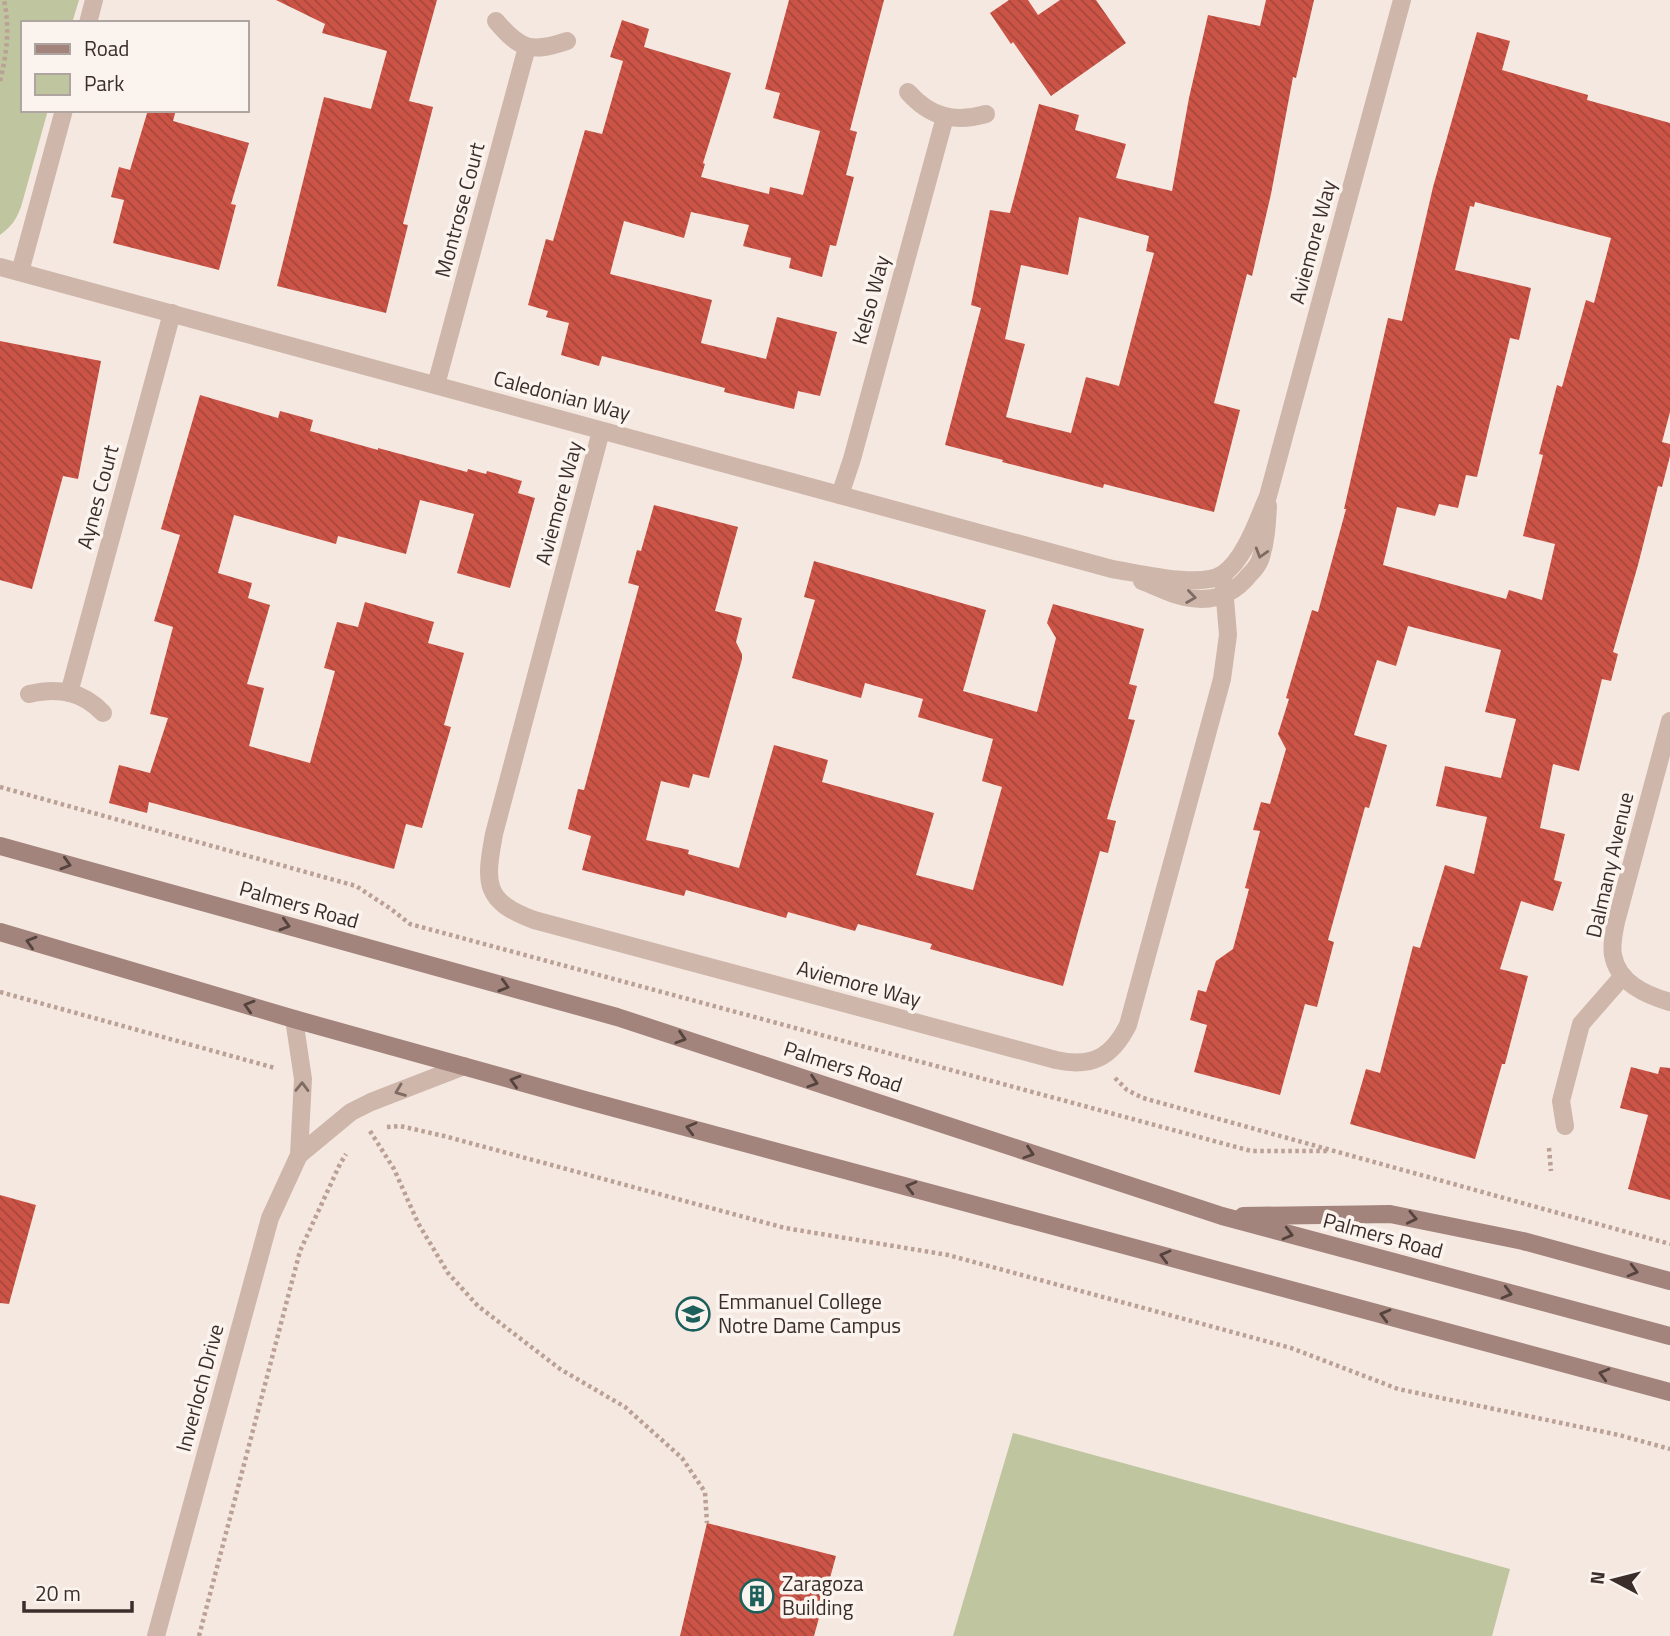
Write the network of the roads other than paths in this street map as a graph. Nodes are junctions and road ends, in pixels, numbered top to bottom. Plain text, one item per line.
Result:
1 (94, 0) edge
2 (1402, 0) edge
3 (89, 21) edge
4 (496, 21) dead end
5 (567, 41) dead end
6 (527, 47) junction
7 (908, 92) dead end
8 (63, 112) edge
9 (986, 114) dead end
10 (945, 117) junction
11 (0, 267) edge
12 (20, 272) junction
13 (172, 313) junction
14 (436, 385) junction
15 (601, 430) junction
16 (840, 495) junction
17 (1268, 496) junction
18 (1112, 569) junction
19 (1223, 575) junction
20 (1225, 595) junction
21 (69, 693) junction
22 (29, 694) dead end
23 (103, 713) dead end
24 (1670, 722) edge
25 (0, 846) edge
26 (0, 932) edge
27 (1623, 976) junction
28 (1670, 1002) edge
29 (293, 1019) junction
30 (464, 1066) junction
31 (1565, 1126) dead end
32 (299, 1155) junction
33 (1222, 1216) junction
34 (1670, 1281) edge
35 (1670, 1336) edge
36 (1670, 1392) edge
37 (156, 1636) edge

1 - 3 street
2 - 17 street, Aviemore Way
4 - 6 street
5 - 6 street
6 - 14 street, Montrose Court
7 - 10 street
8 - 12 street
9 - 10 street
10 - 16 street, Kelso Way
11 - 12 street, Caledonian Way
12 - 13 street, Caledonian Way
13 - 14 street, Caledonian Way
13 - 21 street, Aynes Court
14 - 15 street, Caledonian Way
15 - 16 street, Caledonian Way
15 - 20 street, Aviemore Way
16 - 18 street, Caledonian Way
17 - 19 street, Aviemore Way
17 -> 20 street, Aviemore Way
18 - 19 street, Caledonian Way
18 -> 20 street, Caledonian Way
19 - 20 street
21 - 22 street
21 - 23 street
24 - 27 street, Dalmany Avenue
25 -> 33 main road, Palmers Road
29 -> 26 main road
27 - 28 street
27 - 31 street
29 - 30 main road
32 -> 29 street, Inverloch Drive
30 -> 32 street, Inverloch Drive
36 -> 30 main road
32 - 37 street, Inverloch Drive
33 -> 34 main road
33 -> 35 main road, Palmers Road

